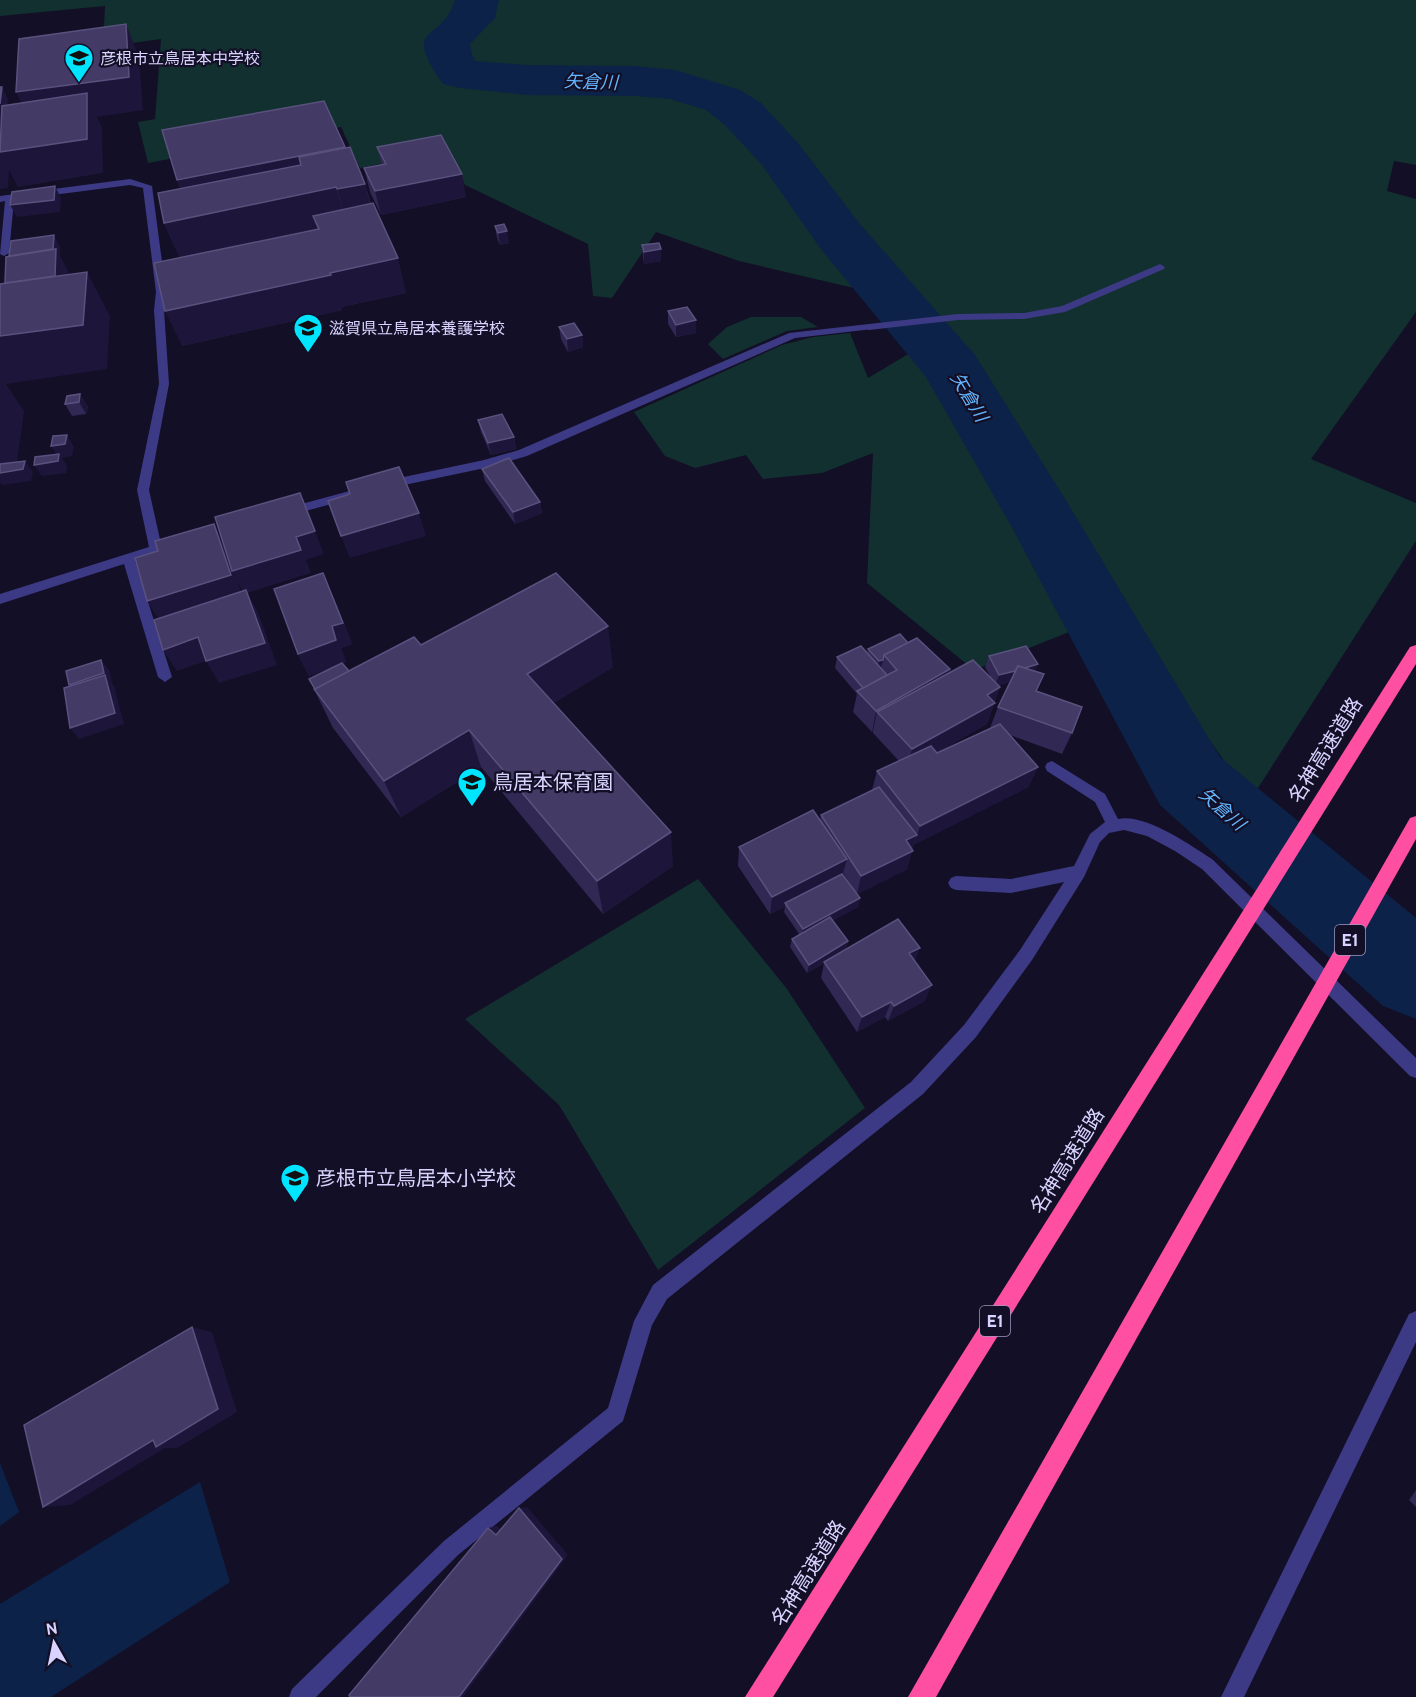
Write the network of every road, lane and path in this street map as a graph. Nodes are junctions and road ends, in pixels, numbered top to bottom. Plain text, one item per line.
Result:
1 (5, 199) edge
2 (4, 253) dead end
3 (1160, 267) dead end
4 (280, 514) edge
5 (190, 539) edge
6 (156, 549) junction
7 (128, 558) junction
8 (0, 599) edge
9 (1416, 651) edge
10 (165, 677) dead end
11 (1052, 767) dead end
12 (1416, 823) edge
13 (1114, 826) junction
14 (1079, 873) junction
15 (956, 883) dead end
16 (1416, 1070) edge
17 (1416, 1321) edge
18 (300, 1697) edge
19 (758, 1697) edge
20 (921, 1697) edge
21 (1232, 1697) edge

1 - 2 street
1 - 6 street
3 - 4 street
5 - 6 street
6 - 7 street
7 - 8 street
7 - 10 street
9 - 19 highway, 名神高速道路 / E1
11 - 13 street
12 - 20 highway, E1
13 - 14 street
13 - 16 street
14 - 15 street
14 - 18 street
17 - 21 street

